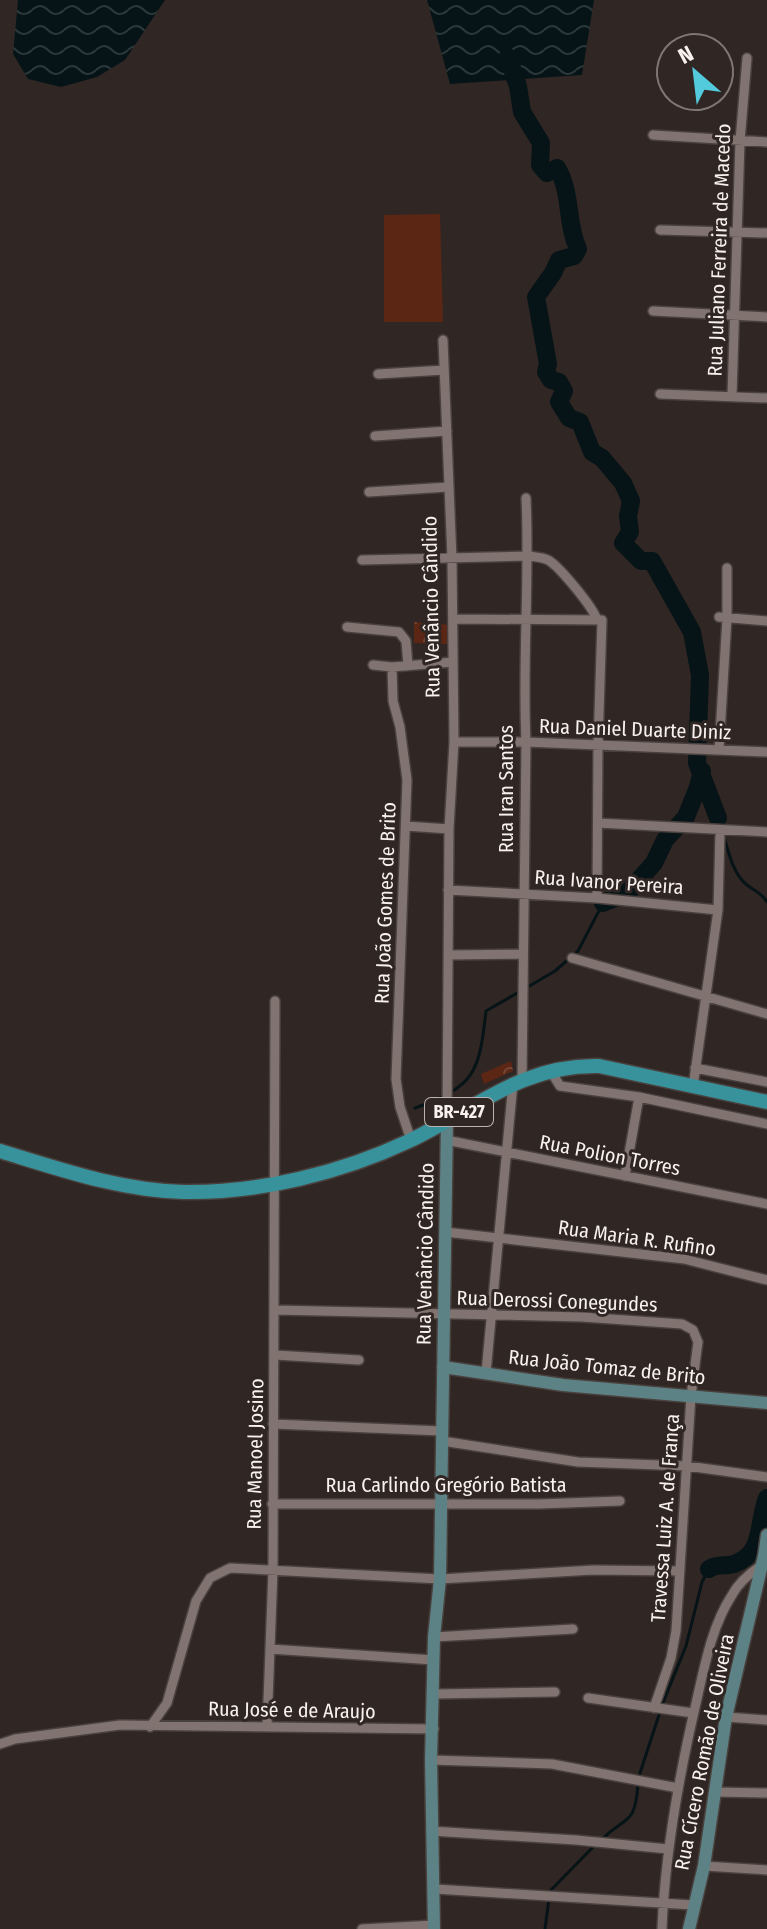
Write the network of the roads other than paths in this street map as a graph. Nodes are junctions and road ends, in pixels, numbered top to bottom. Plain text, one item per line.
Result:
1 (747, 58) dead end
2 (653, 135) dead end
3 (740, 141) junction
4 (767, 142) edge
5 (660, 230) dead end
6 (738, 233) junction
7 (767, 233) edge
8 (653, 311) dead end
9 (735, 315) junction
10 (767, 317) edge
11 (443, 340) dead end
12 (444, 370) junction
13 (378, 374) dead end
14 (660, 394) dead end
15 (732, 396) junction
16 (767, 398) edge
17 (447, 431) junction
18 (375, 436) dead end
19 (448, 487) junction
20 (369, 492) dead end
21 (526, 498) dead end
22 (529, 556) junction
23 (452, 559) junction
24 (362, 560) dead end
25 (727, 568) dead end
26 (723, 617) junction
27 (527, 618) junction
28 (453, 619) junction
29 (600, 620) junction
30 (767, 621) edge
31 (347, 627) dead end
32 (453, 662) junction
33 (373, 665) dead end
34 (408, 666) junction
35 (392, 667) junction
36 (454, 742) junction
37 (526, 742) junction
38 (598, 745) junction
39 (719, 750) junction
40 (767, 752) edge
41 (598, 823) junction
42 (406, 826) junction
43 (449, 829) junction
44 (720, 831) junction
45 (767, 832) edge
46 (448, 890) junction
47 (524, 894) junction
48 (597, 898) junction
49 (718, 910) junction
50 (522, 954) junction
51 (448, 955) junction
52 (572, 958) dead end
53 (706, 997) junction
54 (275, 1001) dead end
55 (767, 1014) edge
56 (695, 1068) junction
57 (550, 1070) junction
58 (518, 1081) junction
59 (767, 1082) edge
60 (693, 1087) junction
61 (639, 1097) junction
62 (767, 1102) edge
63 (447, 1119) junction
64 (767, 1124) edge
65 (411, 1140) junction
66 (446, 1140) junction
67 (0, 1151) edge
68 (507, 1152) junction
69 (625, 1176) junction
70 (276, 1182) junction
71 (767, 1204) edge
72 (445, 1232) junction
73 (500, 1238) junction
74 (767, 1280) edge
75 (275, 1310) junction
76 (444, 1314) junction
77 (492, 1316) junction
78 (693, 1330) joint
79 (275, 1355) junction
80 (359, 1360) dead end
81 (443, 1367) junction
82 (486, 1373) junction
83 (691, 1396) junction
84 (767, 1403) edge
85 (273, 1424) junction
86 (442, 1436) junction
87 (687, 1466) junction
88 (767, 1477) edge
89 (620, 1501) dead end
90 (272, 1504) junction
91 (441, 1505) junction
92 (767, 1535) edge
93 (765, 1559) edge
94 (273, 1570) junction
95 (680, 1571) junction
96 (440, 1579) junction
97 (573, 1629) dead end
98 (434, 1637) junction
99 (270, 1649) junction
100 (434, 1660) junction
101 (555, 1692) dead end
102 (435, 1694) junction
103 (588, 1698) dead end
104 (654, 1708) junction
105 (693, 1713) junction
106 (726, 1717) junction
107 (767, 1720) edge
108 (150, 1727) junction
109 (267, 1727) junction
110 (434, 1729) junction
111 (0, 1744) edge
112 (431, 1760) junction
113 (678, 1788) junction
114 (715, 1792) junction
115 (767, 1793) edge
116 (431, 1831) junction
117 (668, 1849) junction
118 (704, 1866) junction
119 (767, 1870) edge
120 (435, 1889) junction
121 (663, 1904) junction
122 (693, 1905) junction
123 (434, 1927) edge
124 (362, 1929) edge
125 (662, 1929) edge
126 (689, 1929) edge

1 - 3 street, Rua Juliano Ferreira de Macedo
2 - 3 street
3 - 4 street
3 - 6 street, Rua Juliano Ferreira de Macedo
5 - 6 street
6 - 7 street
6 - 9 street, Rua Juliano Ferreira de Macedo
8 - 9 street
9 - 10 street
9 - 15 street, Rua Juliano Ferreira de Macedo
11 - 12 street, Rua Venâncio Cândido
12 - 13 street
12 - 17 street, Rua Venâncio Cândido
14 - 15 street
15 - 16 street
17 - 18 street
17 - 19 street, Rua Venâncio Cândido
19 - 20 street
19 - 23 street, Rua Venâncio Cândido
21 - 22 street, Rua Iran Santos
22 - 23 street
22 - 27 street, Rua Iran Santos
22 - 29 street
23 - 24 street
23 - 28 street, Rua Venâncio Cândido
25 - 26 street
26 - 30 street
26 - 39 street
27 - 28 street
27 - 29 street
27 - 37 street, Rua Iran Santos
28 - 32 street, Rua Venâncio Cândido
29 - 38 street
31 - 34 street
32 - 34 street
32 - 36 street, Rua Venâncio Cândido
33 - 35 street
34 - 35 street
35 - 42 street, Rua João Gomes de Brito
36 - 37 street, Rua Daniel Duarte Diniz
36 - 43 street, Rua Venâncio Cândido
37 - 38 street, Rua Daniel Duarte Diniz
37 - 47 street, Rua Iran Santos
38 - 39 street, Rua Daniel Duarte Diniz
38 - 41 street
39 - 40 street, Rua Daniel Duarte Diniz
41 - 44 street
41 - 48 street
42 - 43 street
42 - 65 street, Rua João Gomes de Brito
43 - 46 street, Rua Venâncio Cândido
44 - 45 street
44 - 49 street
46 - 47 street, Rua Ivanor Pereira
46 - 51 street, Rua Venâncio Cândido
47 - 48 street, Rua Ivanor Pereira
47 - 50 street, Rua Iran Santos
48 - 49 street, Rua Ivanor Pereira
49 - 53 street
50 - 51 street
50 - 58 street, Rua Iran Santos
51 - 63 street, Rua Venâncio Cândido
52 - 53 street
53 - 55 street
53 - 56 street
54 - 70 street, Rua Manoel Josino
56 - 59 street
56 - 60 street
57 - 58 main road, BR-427
57 - 60 main road, BR-427
57 - 61 street
58 - 63 main road, BR-427
58 - 68 street, Rua Iran Santos
60 - 62 main road, BR-427
61 - 64 street
61 - 69 street
63 - 65 main road, BR-427
63 - 66 street, Rua Venâncio Cândido
65 - 70 main road, BR-427
66 - 68 street, Rua Polion Torres
66 - 72 street, Rua Venâncio Cândido
67 - 70 main road, BR-427
68 - 69 street, Rua Polion Torres
68 - 73 street, Rua Iran Santos
69 - 71 street, Rua Polion Torres
70 - 75 street, Rua Manoel Josino
72 - 73 street, Rua Maria R. Rufino
72 - 76 street, Rua Venâncio Cândido
73 - 74 street, Rua Maria R. Rufino
73 - 77 street, Rua Iran Santos
75 - 76 street, Rua Derossi Conegundes
75 - 79 street, Rua Manoel Josino
76 - 77 street, Rua Derossi Conegundes
76 - 81 street, Rua Venâncio Cândido
77 - 78 street, Rua Derossi Conegundes
77 - 82 street, Rua Iran Santos
78 - 83 street, Travessa Luiz A. de França
79 - 80 street
79 - 85 street, Rua Manoel Josino
81 - 82 street, Rua João Tomaz de Brito
81 - 86 street, Rua Venâncio Cândido
82 - 83 street, Rua João Tomaz de Brito
83 - 84 street, Rua João Tomaz de Brito
83 - 87 street, Travessa Luiz A. de França
85 - 86 street
85 - 90 street, Rua Manoel Josino
86 - 87 street
86 - 91 street, Rua Venâncio Cândido
87 - 88 street
87 - 95 street, Travessa Luiz A. de França
89 - 91 street, Rua Carlindo Gregório Batista
90 - 91 street, Rua Carlindo Gregório Batista
90 - 94 street, Rua Manoel Josino
91 - 96 street, Rua Venâncio Cândido
92 - 93 street, Rua Cícero Romão de Oliveira
93 - 105 street
93 - 106 street, Rua Cícero Romão de Oliveira
94 - 96 street
94 - 99 street, Rua Manoel Josino
94 - 108 street
95 - 96 street
95 - 104 street, Travessa Luiz A. de França
96 - 98 street, Rua Venâncio Cândido
97 - 98 street
98 - 100 street, Rua Venâncio Cândido
99 - 100 street
99 - 109 street, Rua Manoel Josino
100 - 102 street, Rua Venâncio Cândido
101 - 102 street
102 - 110 street, Rua Venâncio Cândido
103 - 104 street
104 - 105 street
105 - 113 street
106 - 107 street
106 - 114 street, Rua Cícero Romão de Oliveira
108 - 109 street, Rua José e de Araujo
108 - 111 street, Rua José e de Araujo
109 - 110 street, Rua José e de Araujo
110 - 112 street, Rua Venâncio Cândido
112 - 113 street
112 - 116 street, Rua Venâncio Cândido
113 - 117 street
114 - 115 street
114 - 118 street, Rua Cícero Romão de Oliveira
116 - 117 street
116 - 120 street, Rua Venâncio Cândido
117 - 121 street
118 - 119 street
118 - 122 street, Rua Cícero Romão de Oliveira
120 - 121 street
120 - 123 street, Rua Venâncio Cândido
121 - 122 street
121 - 125 street
122 - 126 street, Rua Cícero Romão de Oliveira
123 - 124 street

